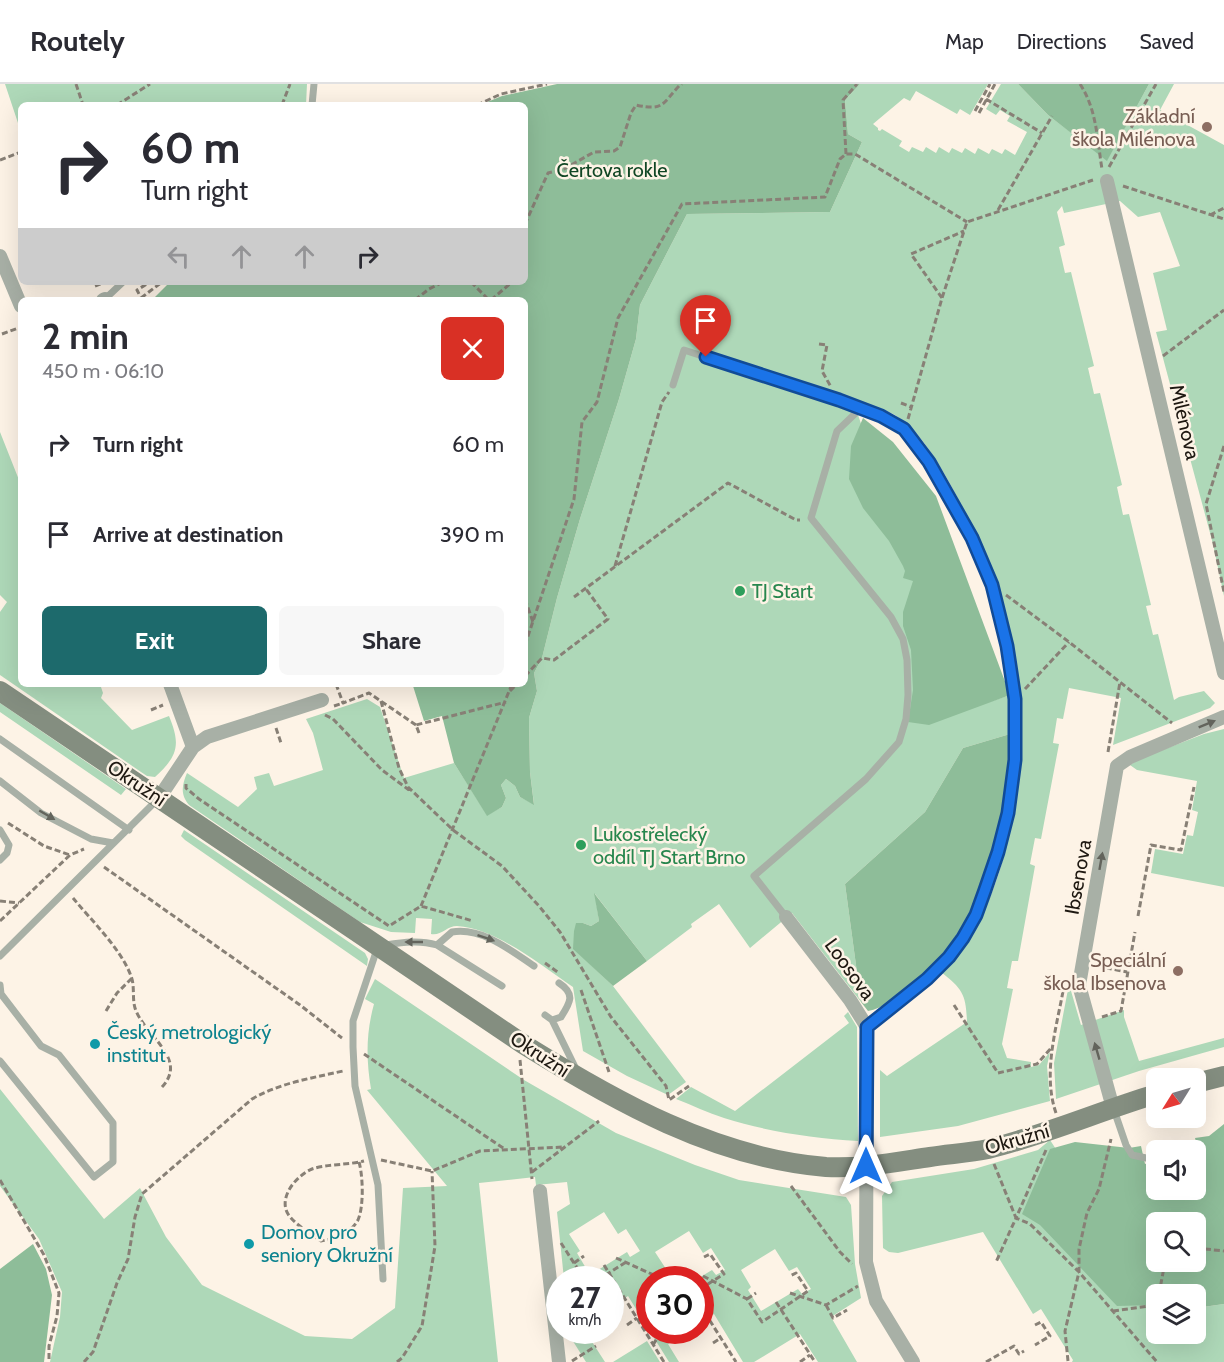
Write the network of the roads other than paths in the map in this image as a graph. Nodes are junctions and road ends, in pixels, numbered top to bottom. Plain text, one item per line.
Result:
1 (314, 84) edge
2 (312, 102) edge
3 (1105, 179) road end
4 (0, 256) edge
5 (120, 285) edge
6 (106, 297) edge
7 (18, 299) edge
8 (673, 385) road end
9 (861, 408) junction
10 (1224, 673) edge
11 (171, 687) edge
12 (0, 691) edge
13 (322, 707) road end
14 (1224, 717) edge
15 (0, 739) edge
16 (193, 747) junction
17 (0, 781) edge
18 (159, 798) junction
19 (129, 830) junction
20 (2, 833) edge
21 (113, 843) junction
22 (0, 860) edge
23 (786, 917) joint
24 (437, 945) junction
25 (378, 946) junction
26 (0, 956) edge
27 (534, 966) dead end
28 (559, 983) dead end
29 (0, 986) edge
30 (502, 986) dead end
31 (545, 1014) dead end
32 (552, 1020) junction
33 (867, 1027) junction
34 (0, 1061) edge
35 (1224, 1076) edge
36 (580, 1080) junction
37 (1206, 1080) edge
38 (1146, 1100) edge
39 (1115, 1116) junction
40 (1146, 1158) dead end
41 (866, 1166) junction
42 (536, 1187) road end
43 (383, 1279) dead end
44 (559, 1362) edge
45 (913, 1362) edge

1 - 2 lane
3 - 10 street, Milénova
4 - 7 street
5 - 6 lane
8 - 9 lane
9 - 23 lane
9 - 33 lane
11 - 16 street
12 - 18 street, Okružní
13 - 16 street
39 -> 14 street, Ibsenova
15 - 19 lane
16 - 18 street
17 -> 21 lane
18 - 19 lane
18 - 25 street, Okružní
19 - 21 lane
20 - 22 lane
21 - 26 lane
23 - 33 street, Loosova
24 -> 25 lane
24 -> 27 lane
24 - 30 lane
25 - 36 street, Okružní
25 - 43 lane
28 - 32 lane
29 - 34 lane
31 - 32 lane
32 - 36 lane
33 - 41 street, Loosova
35 - 37 street
36 - 41 street, Okružní
38 - 39 street, Okružní
39 - 40 lane
39 - 41 street, Okružní
41 - 45 street, Loosova
42 - 44 street

